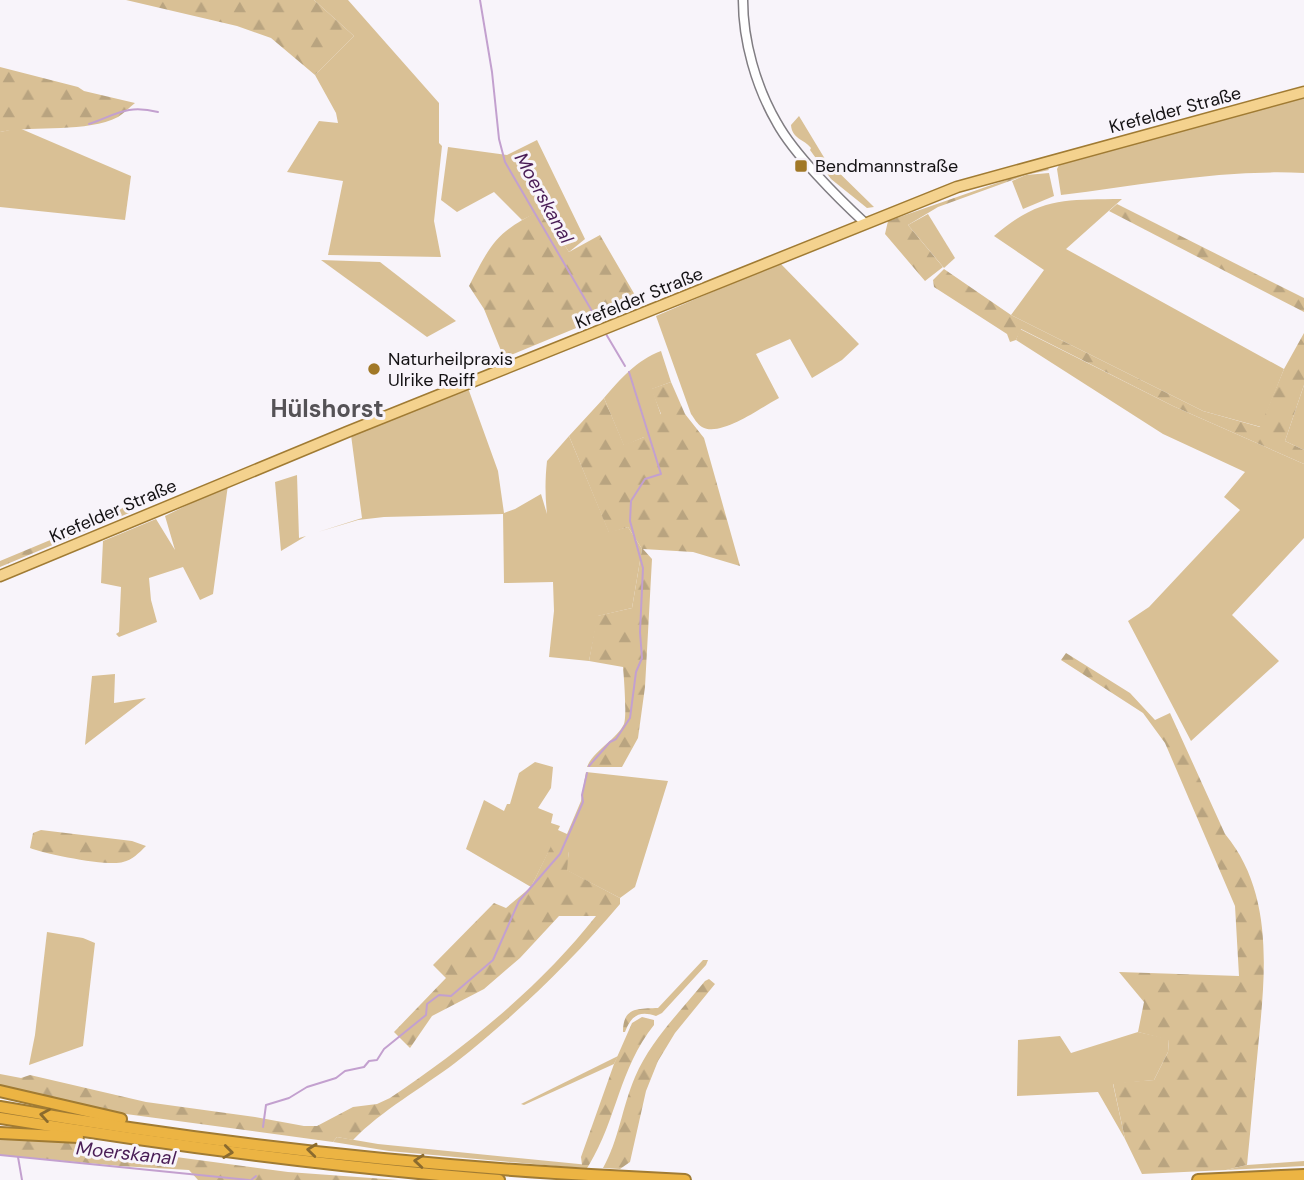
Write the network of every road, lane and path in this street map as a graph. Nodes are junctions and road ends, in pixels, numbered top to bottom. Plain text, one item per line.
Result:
1 (743, 0) edge
2 (1304, 92) edge
3 (865, 223) junction
4 (0, 576) edge
5 (3, 1092) edge
6 (0, 1107) edge
7 (0, 1118) edge
8 (161, 1131) junction
9 (0, 1132) edge
10 (122, 1138) junction
11 (1304, 1174) edge
12 (499, 1180) edge
13 (685, 1180) edge
14 (1198, 1180) edge

1 - 3 street
2 - 3 main road, Krefelder Straße
3 - 4 main road, Krefelder Straße
5 - 8 highway
8 -> 6 highway
7 - 10 highway
13 -> 8 highway
9 - 10 highway
10 -> 12 highway
11 - 14 highway

